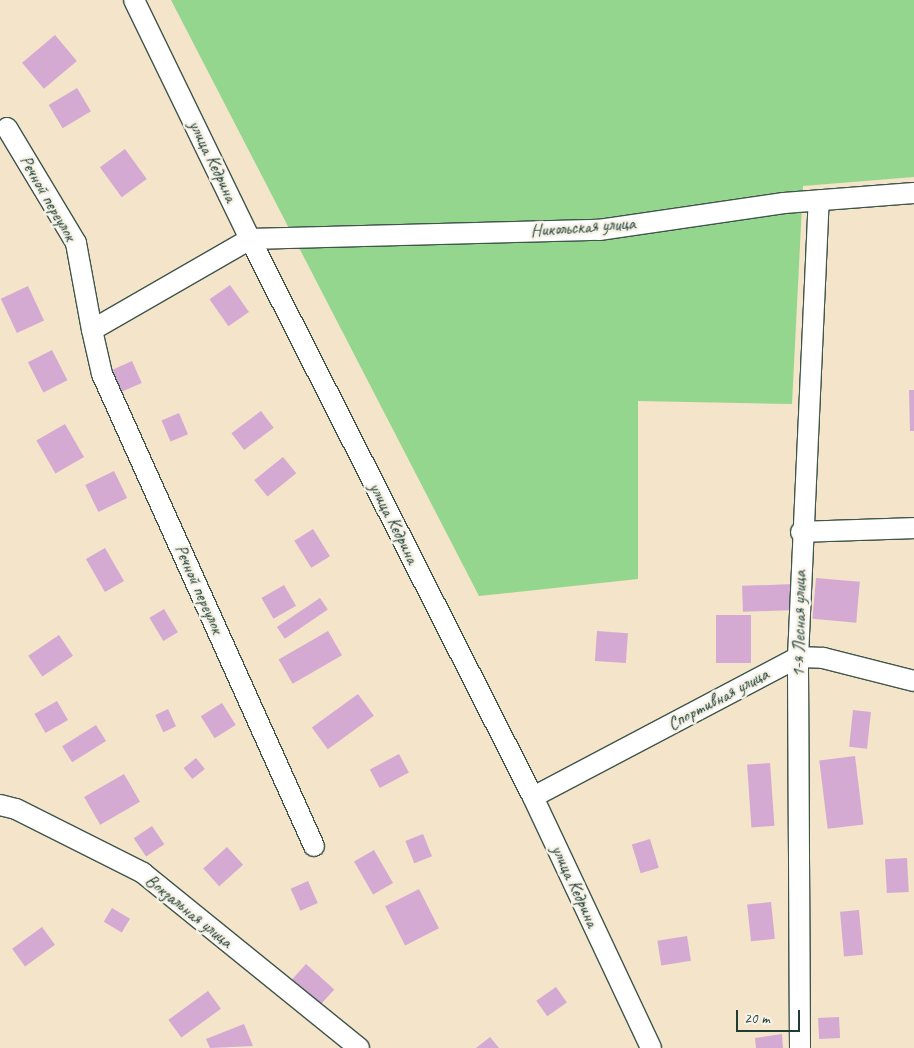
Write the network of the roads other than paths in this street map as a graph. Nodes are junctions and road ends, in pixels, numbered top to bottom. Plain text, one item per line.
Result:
1 (134, 0) edge
2 (7, 128) dead end
3 (914, 193) edge
4 (819, 200) junction
5 (250, 239) junction
6 (92, 330) junction
7 (914, 528) edge
8 (801, 532) junction
9 (798, 657) junction
10 (914, 681) edge
11 (533, 797) junction
12 (0, 805) edge
13 (314, 846) dead end
14 (359, 1048) edge
15 (651, 1048) edge
16 (800, 1048) edge

1 - 5 street, улица Кедрина
2 - 6 street, Речной переулок
3 - 4 street, Никольская улица
4 - 5 street, Никольская улица
4 - 8 street, 1-я Лесная улица
5 - 6 street
5 - 11 street, улица Кедрина
6 - 13 street, Речной переулок
7 - 8 street
8 - 9 street, 1-я Лесная улица
9 - 10 street
9 - 11 street, Спортивная улица
9 - 16 street, 1-я Лесная улица
11 - 15 street, улица Кедрина
12 - 14 street, Вокзальная улица

